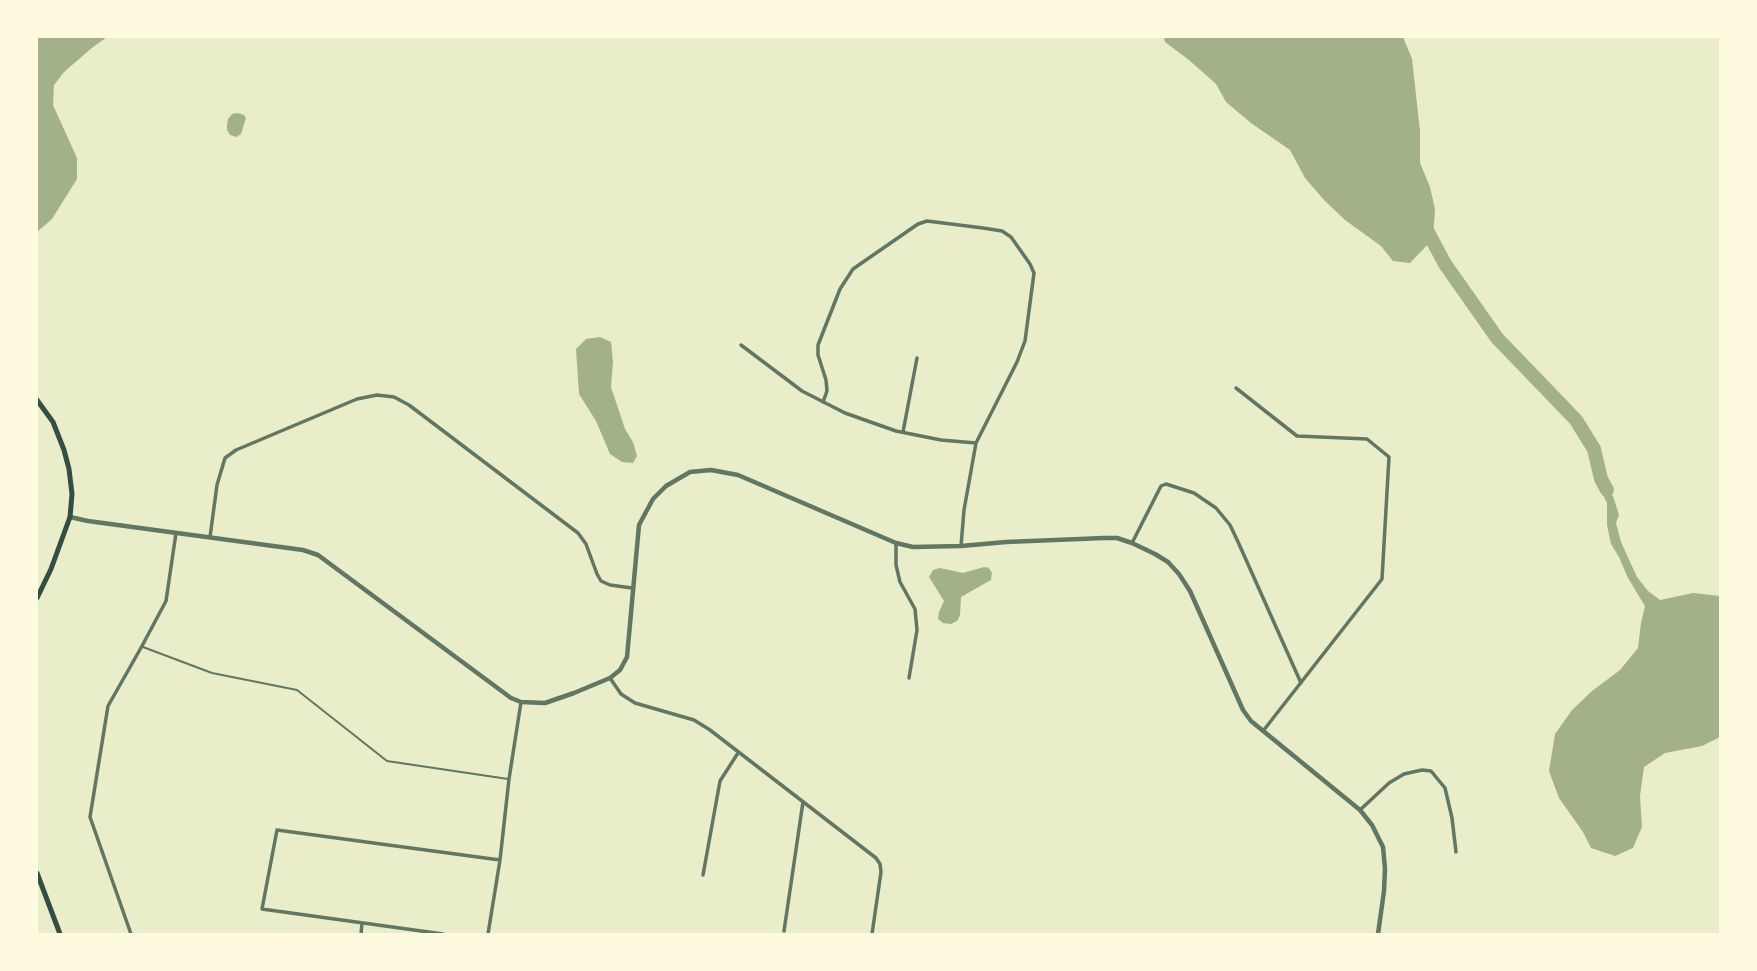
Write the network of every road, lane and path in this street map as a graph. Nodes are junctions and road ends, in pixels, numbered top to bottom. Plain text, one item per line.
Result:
1 (741, 345) dead end
2 (917, 358) dead end
3 (1236, 388) dead end
4 (37, 400) edge
5 (823, 402) junction
6 (903, 432) junction
7 (976, 443) junction
8 (70, 517) junction
9 (176, 533) junction
10 (210, 537) junction
11 (896, 543) junction
12 (1132, 543) junction
13 (961, 546) junction
14 (632, 588) junction
15 (37, 598) edge
16 (142, 646) junction
17 (610, 678) junction
18 (909, 678) dead end
19 (1301, 683) junction
20 (521, 702) junction
21 (1262, 731) junction
22 (738, 753) junction
23 (509, 779) junction
24 (803, 802) junction
25 (1360, 810) junction
26 (1456, 852) dead end
27 (500, 860) junction
28 (37, 873) edge
29 (703, 875) dead end
30 (362, 923) junction
31 (784, 930) dead end
32 (60, 934) edge
33 (131, 934) edge
34 (361, 934) edge
35 (443, 934) edge
36 (488, 934) edge
37 (872, 934) edge
38 (1378, 934) edge

1 - 5 street
2 - 6 street
3 - 19 street
4 - 8 main road
5 - 6 street
5 - 7 street
6 - 7 street
7 - 13 street
8 - 9 street
8 - 15 main road
9 - 10 street
9 - 16 street
10 - 14 street
10 - 20 street
11 - 13 street
11 - 14 street
11 - 18 street
12 - 13 street
12 - 19 street
12 - 21 street
14 - 17 street
16 - 23 lane
16 - 33 street
17 - 20 street
17 - 22 street
19 - 21 street
20 - 23 street
21 - 25 street
22 - 24 street
22 - 29 street
23 - 27 street
24 - 31 street
24 - 37 street
25 - 26 street
25 - 38 street
27 - 30 street
27 - 36 street
28 - 32 main road
30 - 34 street
30 - 35 street

